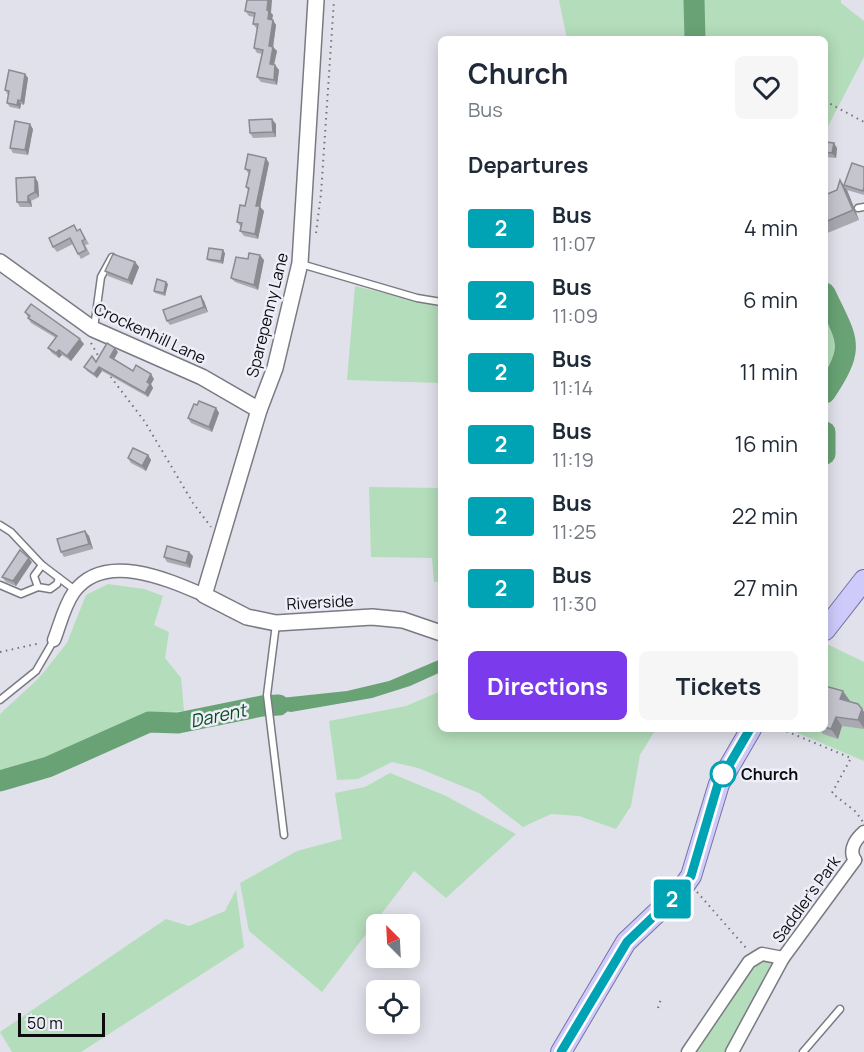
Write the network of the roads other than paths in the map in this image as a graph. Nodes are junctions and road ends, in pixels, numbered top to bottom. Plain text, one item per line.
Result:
1 (316, 0) edge
2 (112, 256) edge
3 (0, 262) edge
4 (300, 264) junction
5 (438, 302) edge
6 (94, 329) junction
7 (259, 410) junction
8 (0, 525) edge
9 (42, 564) junction
10 (59, 579) junction
11 (864, 580) edge
12 (0, 585) edge
13 (38, 587) junction
14 (75, 590) junction
15 (204, 595) junction
16 (276, 623) junction
17 (828, 626) edge
18 (438, 632) edge
19 (54, 640) joint
20 (0, 700) edge
21 (749, 732) edge
22 (863, 826) edge
23 (284, 835) dead end
24 (859, 860) edge
25 (783, 958) junction
26 (840, 1009) dead end
27 (561, 1052) edge
28 (688, 1052) edge
29 (732, 1052) edge
30 (803, 1052) edge

1 - 4 street, Sparepenny Lane
2 - 6 lane
3 - 6 street, Crockenhill Lane
4 - 5 lane
4 - 7 street, Sparepenny Lane
6 - 7 street, Crockenhill Lane
7 - 15 street, Sparepenny Lane
8 - 9 lane
9 - 10 lane
9 - 13 lane
10 - 13 lane
10 - 14 lane
11 - 17 main road
12 - 13 lane
14 - 15 street
14 - 19 street
15 - 16 street, Riverside
16 - 18 street, Riverside
16 - 23 lane
19 - 20 lane
21 - 27 main road
22 - 24 street, Saddler's Park
24 - 25 street, Saddler's Park
25 - 28 street, Saddler's Park
25 - 29 street, Saddler's Park
26 - 30 lane

